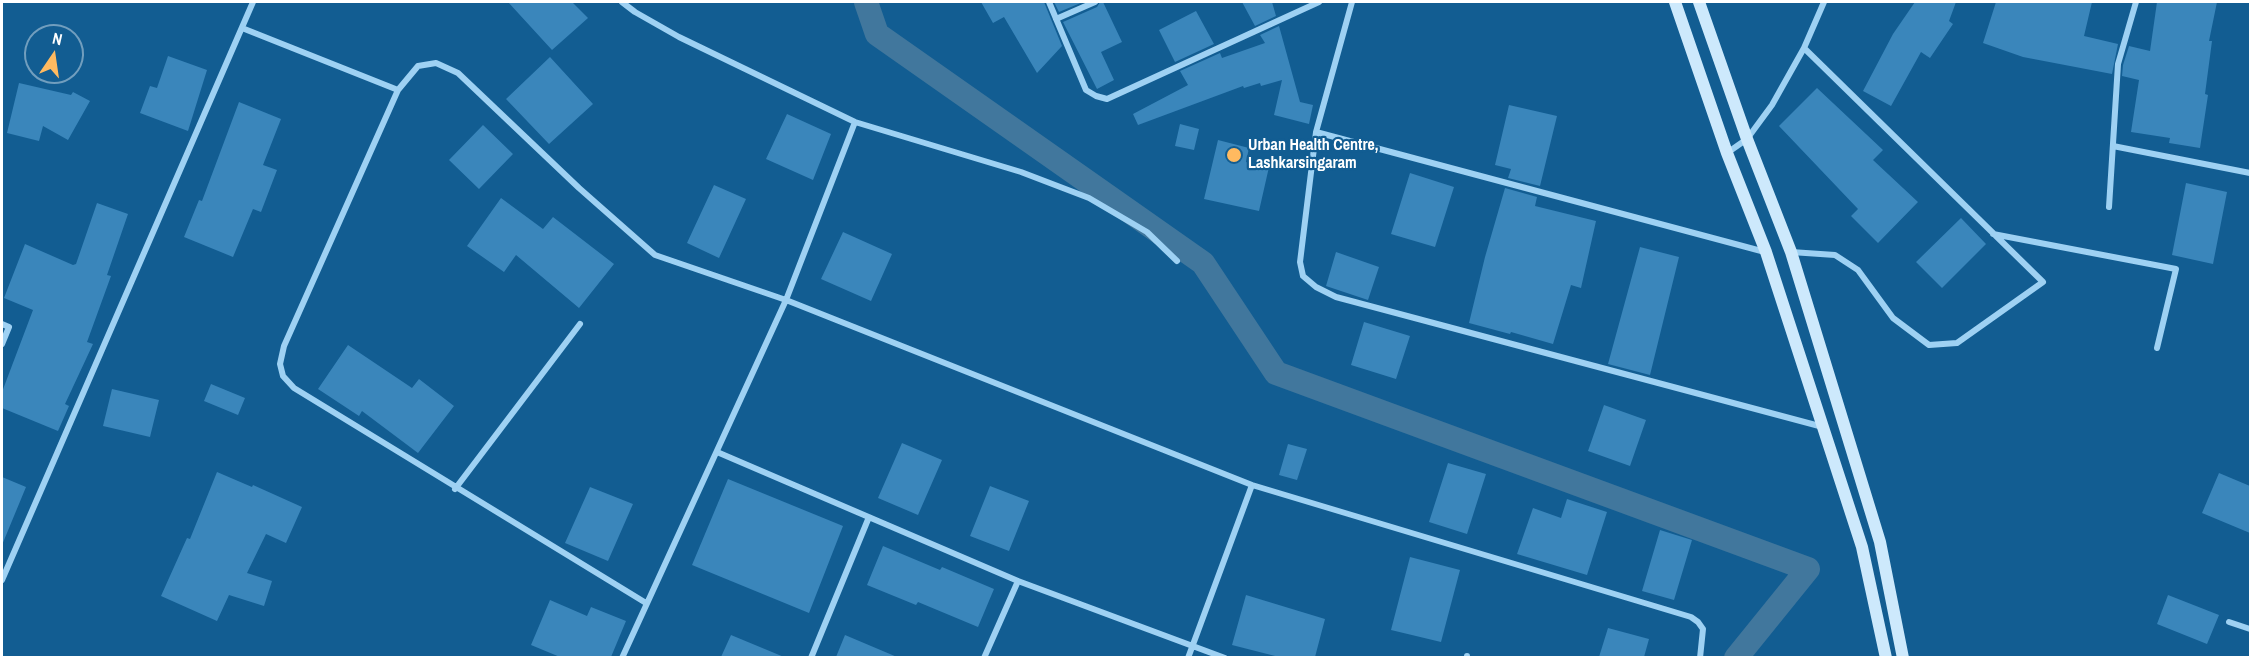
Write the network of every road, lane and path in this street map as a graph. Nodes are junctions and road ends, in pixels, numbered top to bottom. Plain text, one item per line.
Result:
1 (253, 2) edge
2 (622, 2) edge
3 (1049, 2) edge
4 (1095, 2) edge
5 (1319, 2) edge
6 (1352, 2) edge
7 (1675, 2) edge
8 (1699, 2) edge
9 (1824, 2) edge
10 (2136, 2) edge
11 (1056, 19) junction
12 (242, 28) junction
13 (1804, 48) junction
14 (398, 90) junction
15 (855, 122) junction
16 (1316, 132) junction
17 (1747, 139) junction
18 (2113, 146) junction
19 (1727, 153) junction
20 (2250, 172) edge
21 (2109, 207) dead end
22 (1993, 233) junction
23 (1766, 252) junction
24 (1791, 252) junction
25 (1177, 261) dead end
26 (786, 300) junction
27 (2, 324) edge
28 (580, 324) dead end
29 (2, 344) edge
30 (2157, 348) dead end
31 (1823, 427) junction
32 (717, 452) junction
33 (1252, 485) junction
34 (455, 489) junction
35 (868, 517) junction
36 (2, 580) edge
37 (1018, 581) junction
38 (646, 603) junction
39 (2229, 622) dead end
40 (2250, 629) edge
41 (1194, 646) junction
42 (622, 657) edge
43 (811, 657) edge
44 (984, 657) edge
45 (1188, 657) edge
46 (1226, 657) edge
47 (1700, 657) edge
48 (1886, 657) edge
49 (1903, 657) edge

1 - 12 street
2 - 15 street
3 - 11 street
4 - 11 street
5 - 11 street
6 - 16 street
7 - 19 street
8 - 17 street
9 - 13 street
10 - 18 street
12 - 14 street
12 - 36 street
13 - 17 street
13 - 22 street
14 - 26 street
14 - 34 street
15 - 25 street
15 - 26 street
16 - 23 street
16 - 31 street
17 - 19 street
17 - 24 street
18 - 20 street
18 - 21 street
19 - 23 street
22 - 24 street
22 - 30 street
23 - 31 street
24 - 49 street
26 - 32 street
26 - 33 street
27 - 29 street
28 - 34 street
31 - 48 street
32 - 35 street
32 - 38 street
33 - 41 street
33 - 47 street
34 - 38 street
35 - 37 street
35 - 43 street
37 - 41 street
37 - 44 street
38 - 42 street
39 - 40 street
41 - 45 street
41 - 46 street

